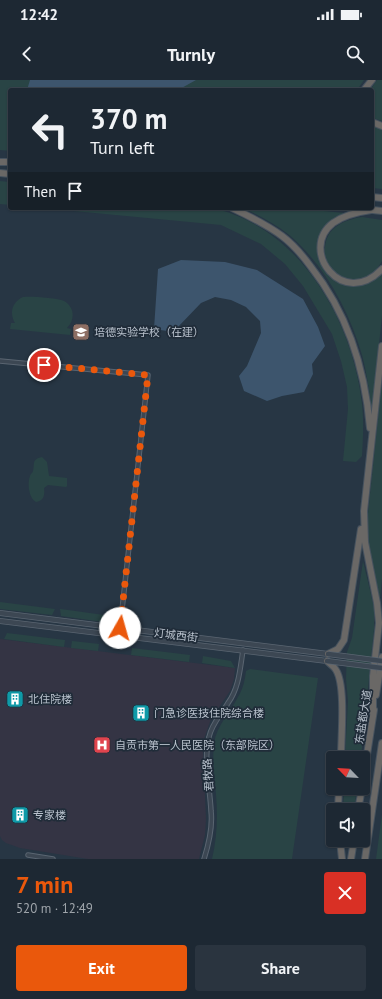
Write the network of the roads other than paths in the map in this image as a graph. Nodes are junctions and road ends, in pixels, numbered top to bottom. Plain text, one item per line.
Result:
1 (372, 80) edge
2 (366, 88) edge
3 (236, 210) edge
4 (371, 210) joint
5 (382, 211) edge
6 (382, 269) edge
7 (382, 346) edge
8 (0, 361) edge
9 (371, 440) junction
10 (364, 512) junction
11 (0, 613) edge
12 (0, 621) edge
13 (120, 628) junction
14 (243, 650) junction
15 (327, 657) junction
16 (382, 657) edge
17 (382, 661) edge
18 (382, 668) edge
19 (373, 712) junction
20 (382, 743) edge
21 (341, 751) edge
22 (367, 751) edge
23 (341, 847) edge
24 (353, 847) edge
25 (28, 855) dead end
26 (53, 859) edge
27 (204, 859) edge
28 (342, 859) edge
29 (351, 859) edge
30 (365, 859) edge

1 - 2 highway
3 - 9 highway
4 - 5 highway
4 - 6 highway
7 - 9 highway
8 - 13 street
9 - 10 highway
10 - 15 highway
10 - 19 highway
11 - 13 street, 灯城西街
12 - 14 street, 灯城西街
13 - 15 street, 灯城西街
14 - 15 street, 灯城西街
14 - 27 street, 君牧路
15 - 17 street, bridge
15 - 18 street, bridge
15 - 21 highway
16 - 19 highway, 东盐都大道
19 - 22 highway, 东盐都大道
20 - 30 highway, 东盐都大道
23 - 28 highway
24 - 29 highway
25 - 26 street

